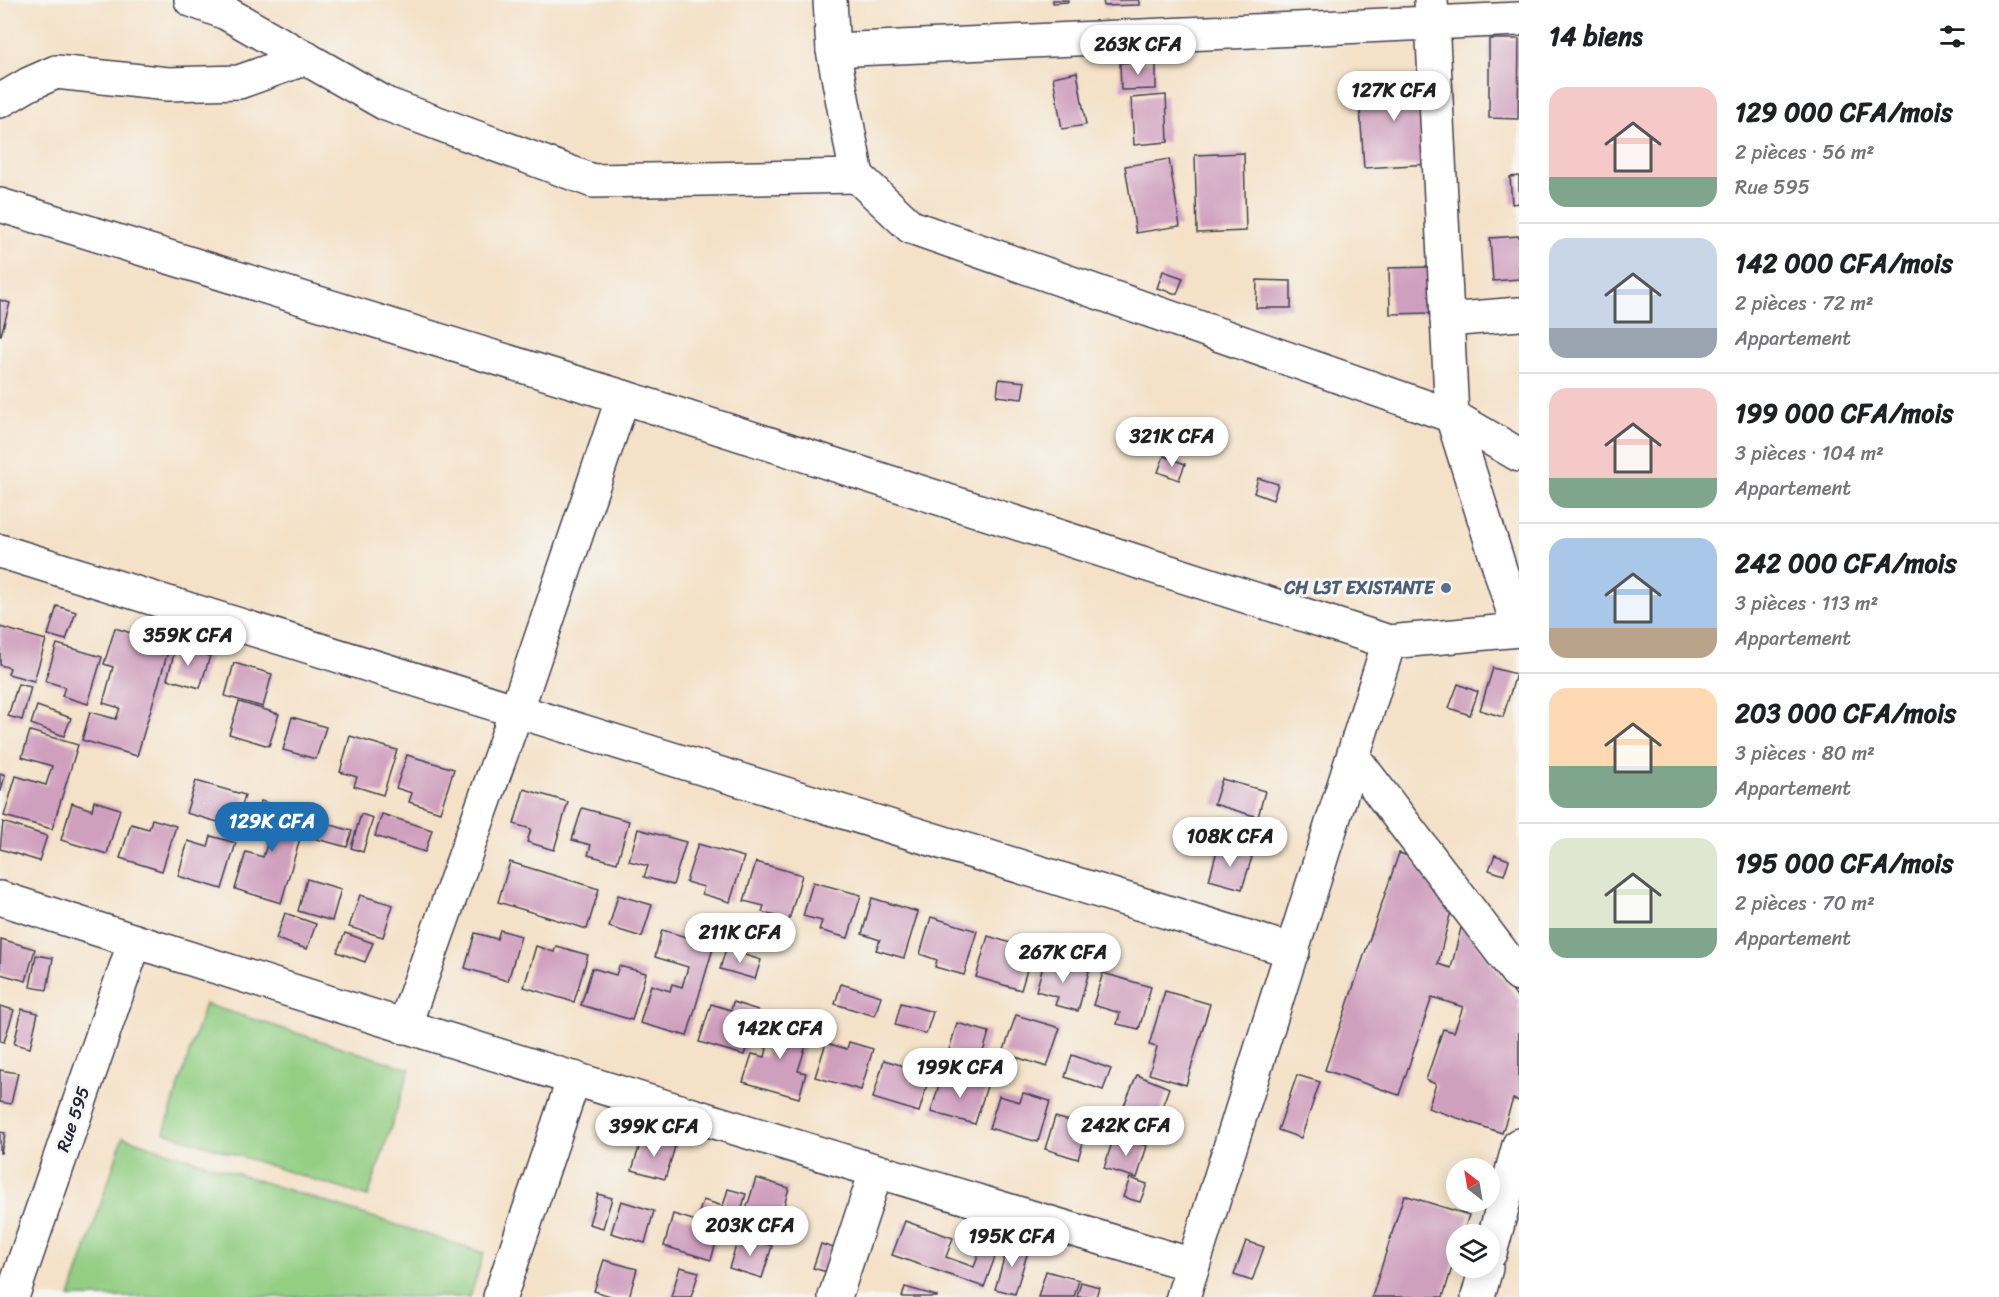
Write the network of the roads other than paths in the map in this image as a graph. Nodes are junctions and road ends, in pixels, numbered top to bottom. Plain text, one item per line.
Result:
1 (191, 0) edge
2 (830, 0) edge
3 (1431, 12) edge
4 (1519, 19) edge
5 (833, 51) junction
6 (306, 58) junction
7 (0, 101) edge
8 (857, 176) junction
9 (0, 205) edge
10 (1519, 314) edge
11 (1447, 320) junction
12 (623, 397) junction
13 (1452, 416) junction
14 (1519, 455) edge
15 (0, 551) edge
16 (1519, 630) edge
17 (1389, 642) junction
18 (516, 712) junction
19 (1354, 758) junction
20 (0, 898) edge
21 (135, 941) junction
22 (1293, 951) junction
23 (1519, 975) edge
24 (404, 1027) junction
25 (574, 1078) junction
26 (1519, 1145) edge
27 (876, 1172) junction
28 (1498, 1224) edge
29 (1193, 1265) junction
30 (1483, 1278) edge
31 (12, 1297) edge
32 (500, 1297) edge
33 (836, 1297) edge
34 (1183, 1297) edge
35 (1478, 1297) edge

1 - 6 street
2 - 5 street
3 - 4 street
3 - 5 street
3 - 11 street
5 - 8 street
6 - 7 street
6 - 8 street
8 - 13 street
9 - 12 street
10 - 11 street
11 - 13 street
12 - 17 street
12 - 18 street
13 - 14 street
13 - 16 street
15 - 18 street
16 - 17 street
17 - 19 street
18 - 22 street
18 - 24 street
19 - 22 street
19 - 23 street
20 - 21 street
21 - 24 street
21 - 31 street, Rue 595
22 - 29 street
24 - 25 street
25 - 27 street
25 - 32 street
26 - 28 street
27 - 29 street
27 - 33 street
29 - 34 street
30 - 35 street

